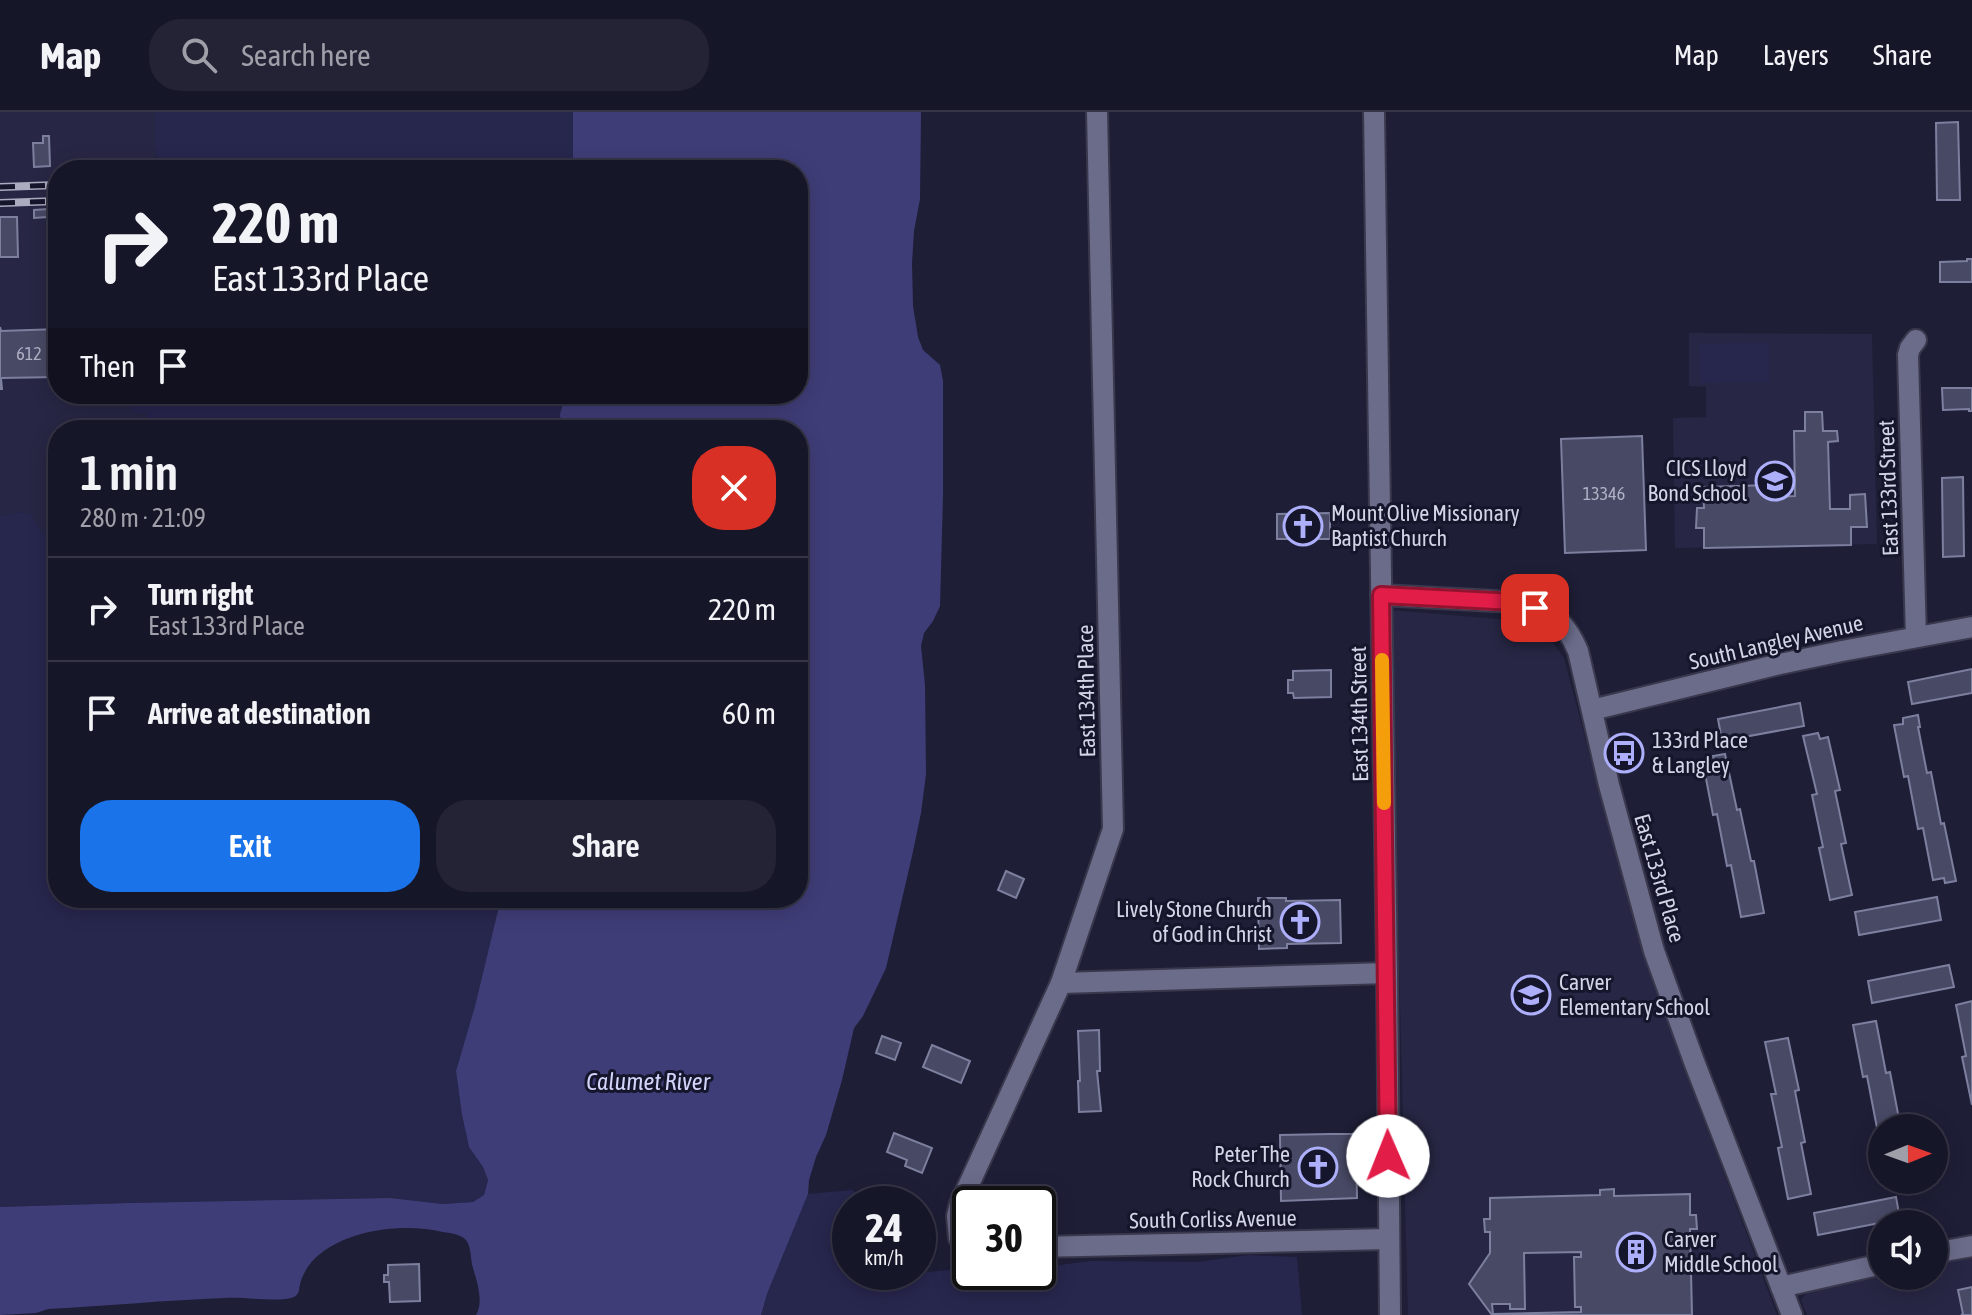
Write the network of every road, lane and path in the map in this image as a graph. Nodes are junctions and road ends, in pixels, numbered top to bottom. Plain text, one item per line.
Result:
1 (1097, 112) edge
2 (1374, 112) edge
3 (1916, 340) dead end
4 (1381, 595) junction
5 (1972, 627) edge
6 (1916, 637) junction
7 (1592, 710) junction
8 (1387, 973) junction
9 (1061, 983) junction
10 (968, 1186) edge
11 (1389, 1239) junction
12 (1972, 1246) edge
13 (1056, 1247) edge
14 (1948, 1250) edge
15 (1868, 1267) edge
16 (1781, 1287) junction
17 (1390, 1315) edge
18 (1792, 1315) edge

1 - 9 street, East 134th Place
2 - 4 street, East 134th Street
3 - 6 street, East 133rd Street
4 - 7 street, East 133rd Place
4 - 8 street, East 134th Street
5 - 6 street, South Langley Avenue
6 - 7 street, South Langley Avenue
7 - 16 street, East 133rd Place
8 - 9 street
8 - 11 street, East 134th Street
9 - 10 street, East 134th Place
11 - 13 street, South Corliss Avenue
11 - 17 street, East 134th Street
12 - 14 street
15 - 16 street
16 - 18 street, East 133rd Place

